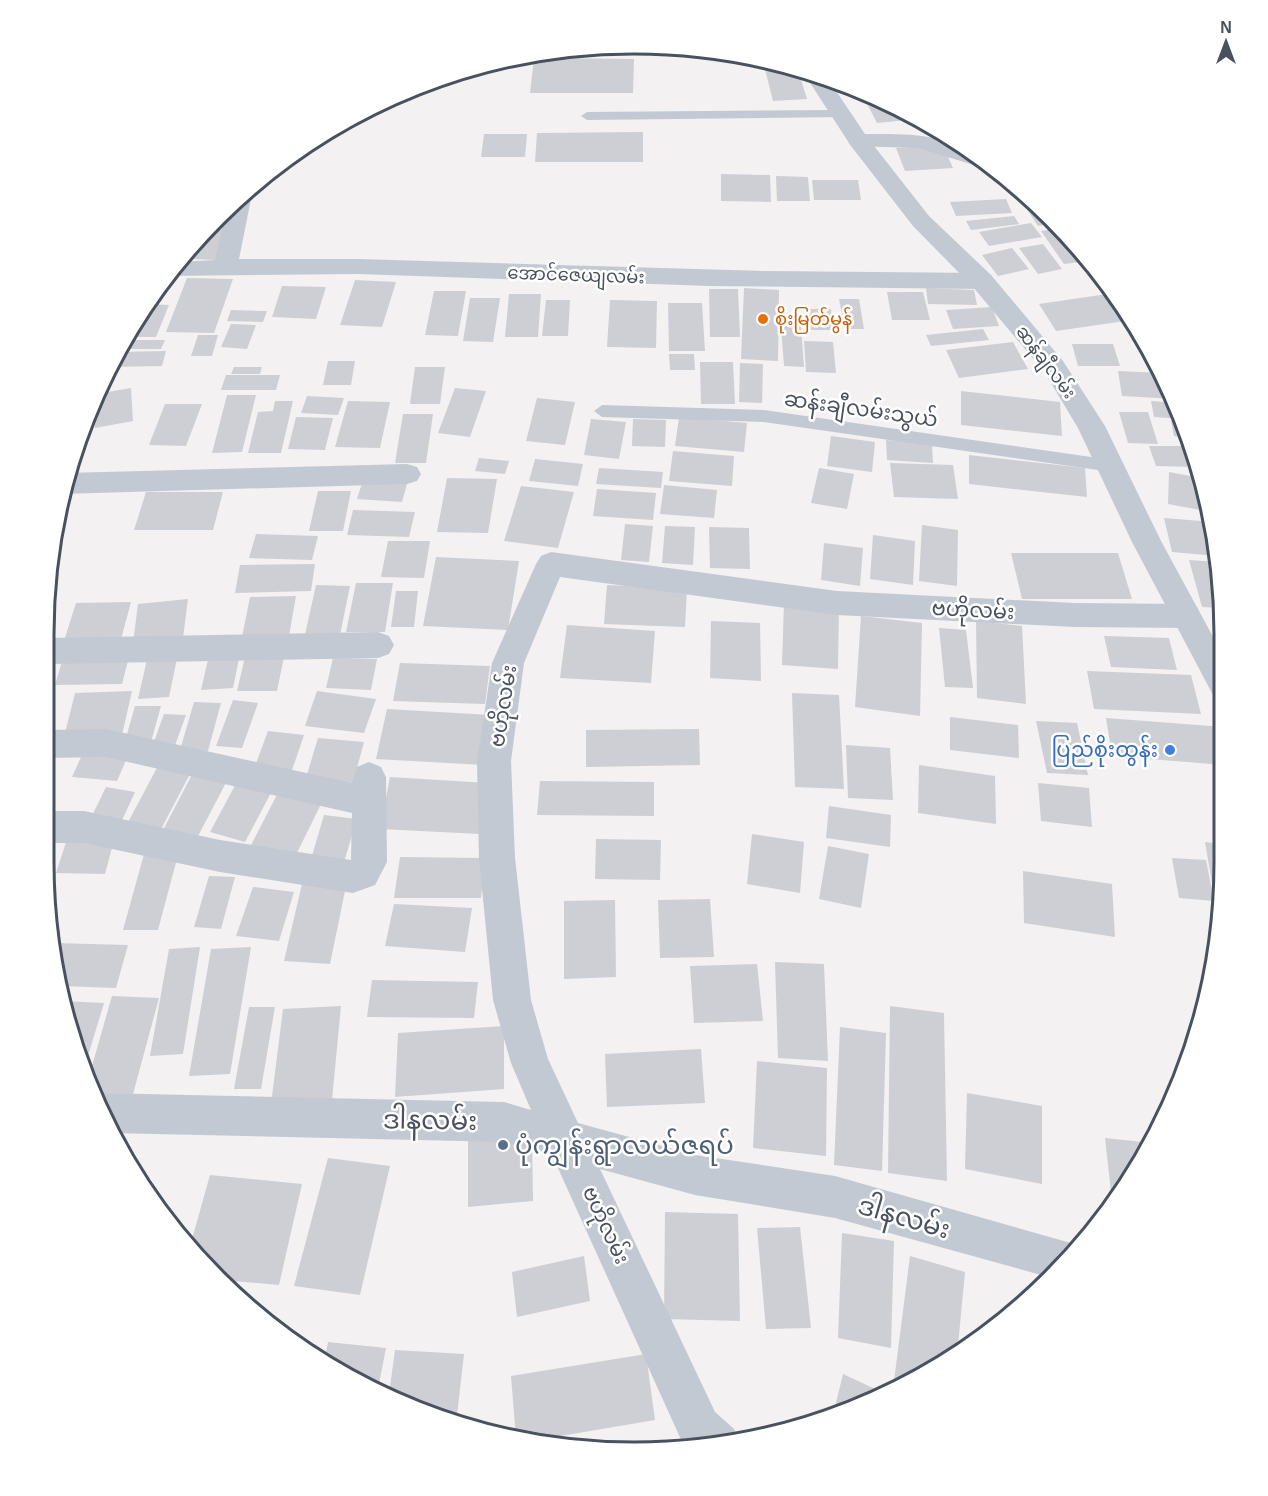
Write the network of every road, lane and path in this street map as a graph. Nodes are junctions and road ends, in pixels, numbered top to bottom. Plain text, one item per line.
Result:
1 (822, 86) edge
2 (841, 114) junction
3 (586, 116) dead end
4 (859, 141) junction
5 (958, 153) edge
6 (237, 212) edge
7 (226, 266) junction
8 (184, 269) edge
9 (982, 281) junction
10 (602, 411) dead end
11 (1112, 466) junction
12 (407, 474) dead end
13 (74, 484) edge
14 (1186, 616) junction
15 (378, 645) dead end
16 (54, 651) edge
17 (1214, 668) edge
18 (54, 744) edge
19 (54, 827) edge
20 (111, 1113) edge
21 (567, 1139) junction
22 (1057, 1258) edge
23 (709, 1437) edge

1 - 2 street, ဆန်ချီလမ်း
2 - 3 lane
2 - 4 street, ဆန်ချီလမ်း
4 - 5 street
4 - 9 street, ဆန်ချီလမ်း
6 - 7 street
7 - 8 street, အောင်ဇေယျလမ်း
7 - 9 street, အောင်ဇေယျလမ်း
9 - 11 street, ဆန်ချီလမ်း
10 - 11 lane, ဆန်းချီလမ်းသွယ်
11 - 14 street, ဆန်ချီလမ်း
12 - 13 street
14 - 17 street, ဆန်ချီလမ်း
14 - 21 street, ဗဟိုလမ်း
15 - 16 street
18 - 19 street
20 - 21 street, ဒါနလမ်း
21 - 22 street, ဒါနလမ်း
21 - 23 street, ဗဟိုလမ်း

